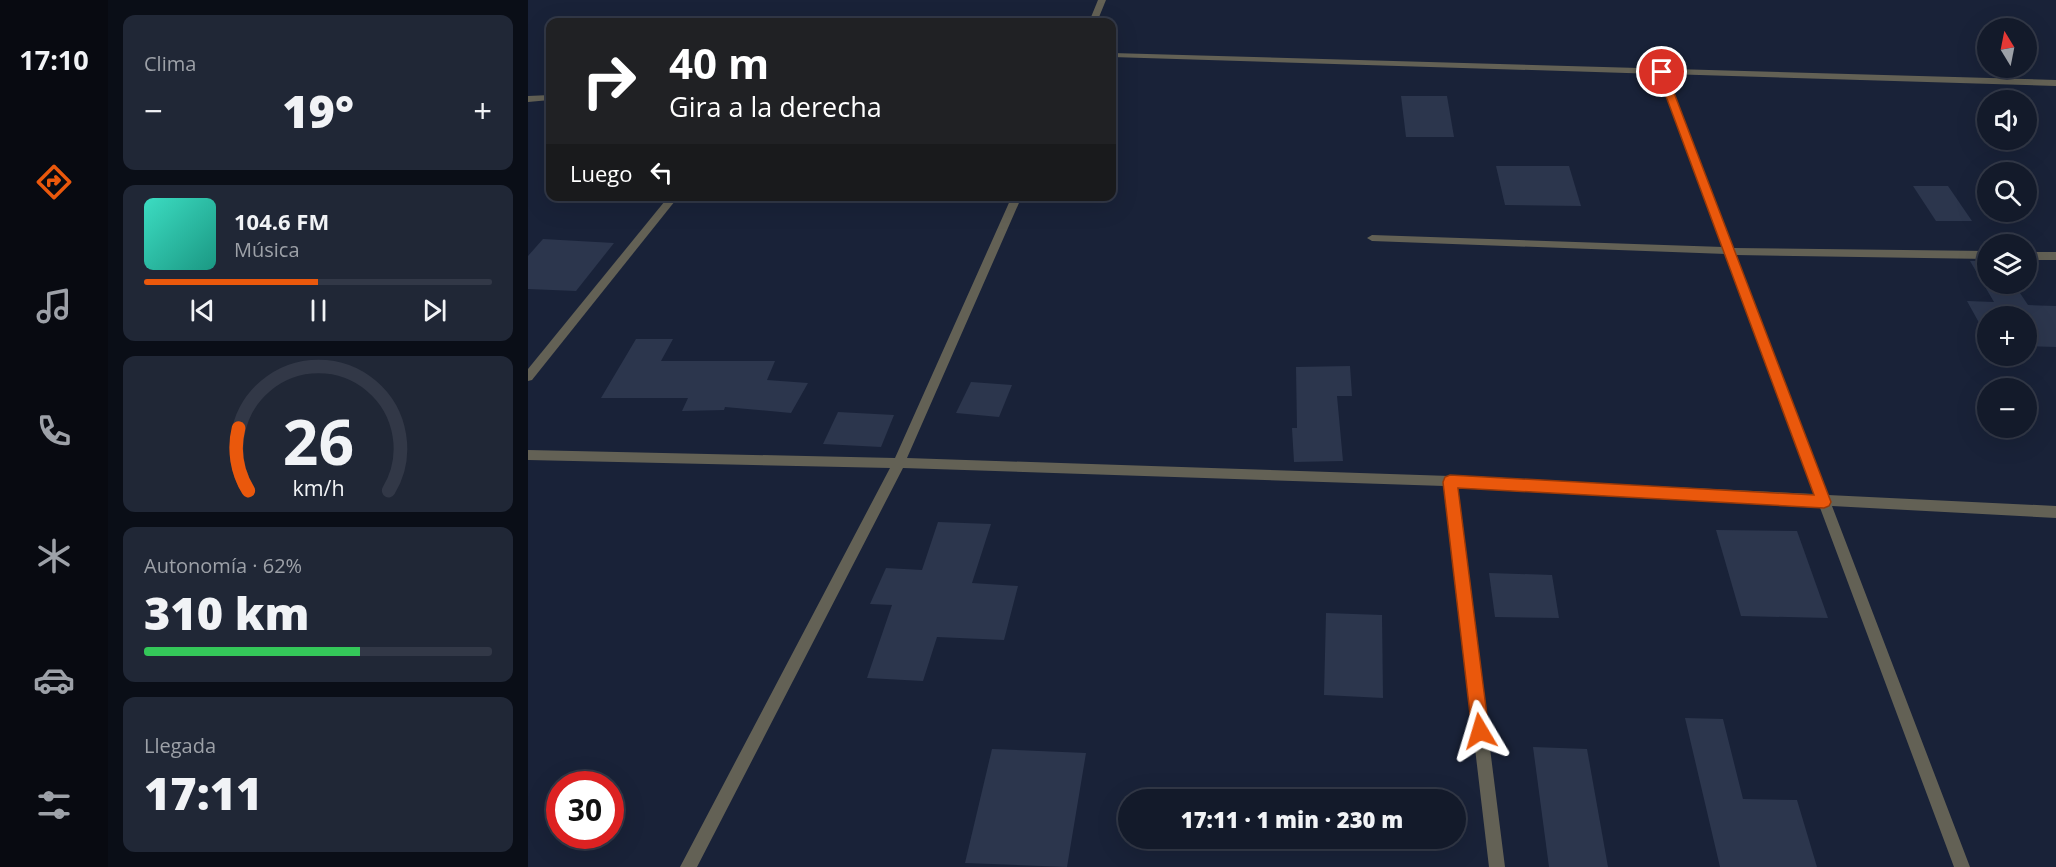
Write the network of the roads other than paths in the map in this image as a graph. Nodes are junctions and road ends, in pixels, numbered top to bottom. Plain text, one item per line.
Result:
1 (1102, 0) edge
2 (1095, 18) edge
3 (1116, 55) edge
4 (1662, 72) junction
5 (2056, 83) edge
6 (546, 98) edge
7 (528, 99) edge
8 (671, 201) edge
9 (1015, 201) edge
10 (1372, 238) dead end
11 (1729, 251) junction
12 (1977, 255) edge
13 (2037, 256) edge
14 (2056, 256) edge
15 (528, 377) edge
16 (528, 455) edge
17 (899, 463) junction
18 (1450, 482) junction
19 (1824, 502) junction
20 (2056, 512) edge
21 (688, 867) edge
22 (1497, 867) edge
23 (1962, 867) edge

1 - 2 street
3 - 4 street
4 - 5 street
4 - 11 street
6 - 7 street
8 - 15 street
9 - 17 street
10 - 11 street
11 - 12 street
11 - 19 street
13 - 14 street
16 - 17 street
17 - 18 street
17 - 21 street
18 - 19 street
18 - 22 street
19 - 20 street
19 - 23 street

